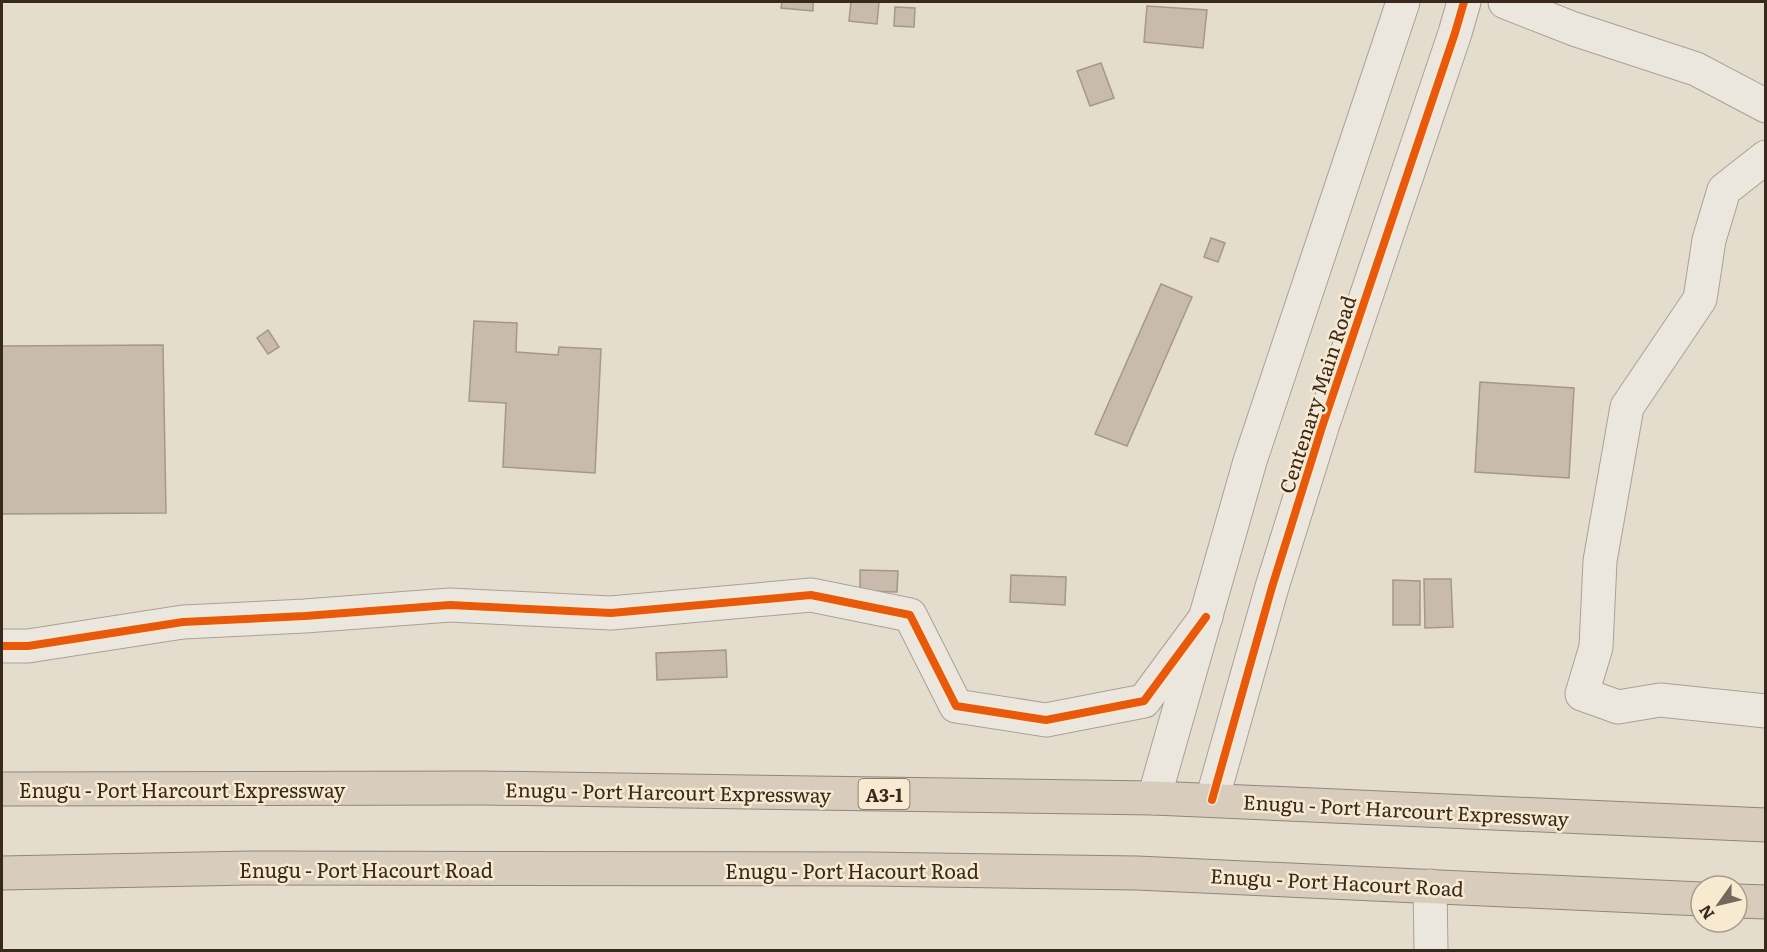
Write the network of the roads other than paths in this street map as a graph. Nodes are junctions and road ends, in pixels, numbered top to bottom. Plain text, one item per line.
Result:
1 (1403, 2) edge
2 (1464, 2) edge
3 (1505, 2) edge
4 (1766, 106) edge
5 (1766, 157) edge
6 (1206, 617) junction
7 (2, 646) edge
8 (1766, 711) edge
9 (2, 789) edge
10 (1154, 798) junction
11 (1212, 801) junction
12 (1766, 825) edge
13 (2, 873) edge
14 (1430, 886) junction
15 (1689, 898) edge
16 (1749, 901) edge
17 (1766, 902) edge
18 (1431, 951) edge

1 - 6 street, Centenary Main Road
2 - 11 street, Centenary Main Road
3 - 4 street
5 - 8 street
6 - 7 street
6 - 10 street, Centenary Main Road
9 - 10 highway, Enugu - Port Harcourt Expressway / A3-1
10 - 11 highway, Enugu - Port Harcourt Expressway / A3-1
11 - 12 highway, Enugu - Port Harcourt Expressway / A3-1
13 - 14 highway, Enugu - Port Hacourt Road
14 - 15 highway, Enugu - Port Hacourt Road
14 - 18 street
16 - 17 highway

